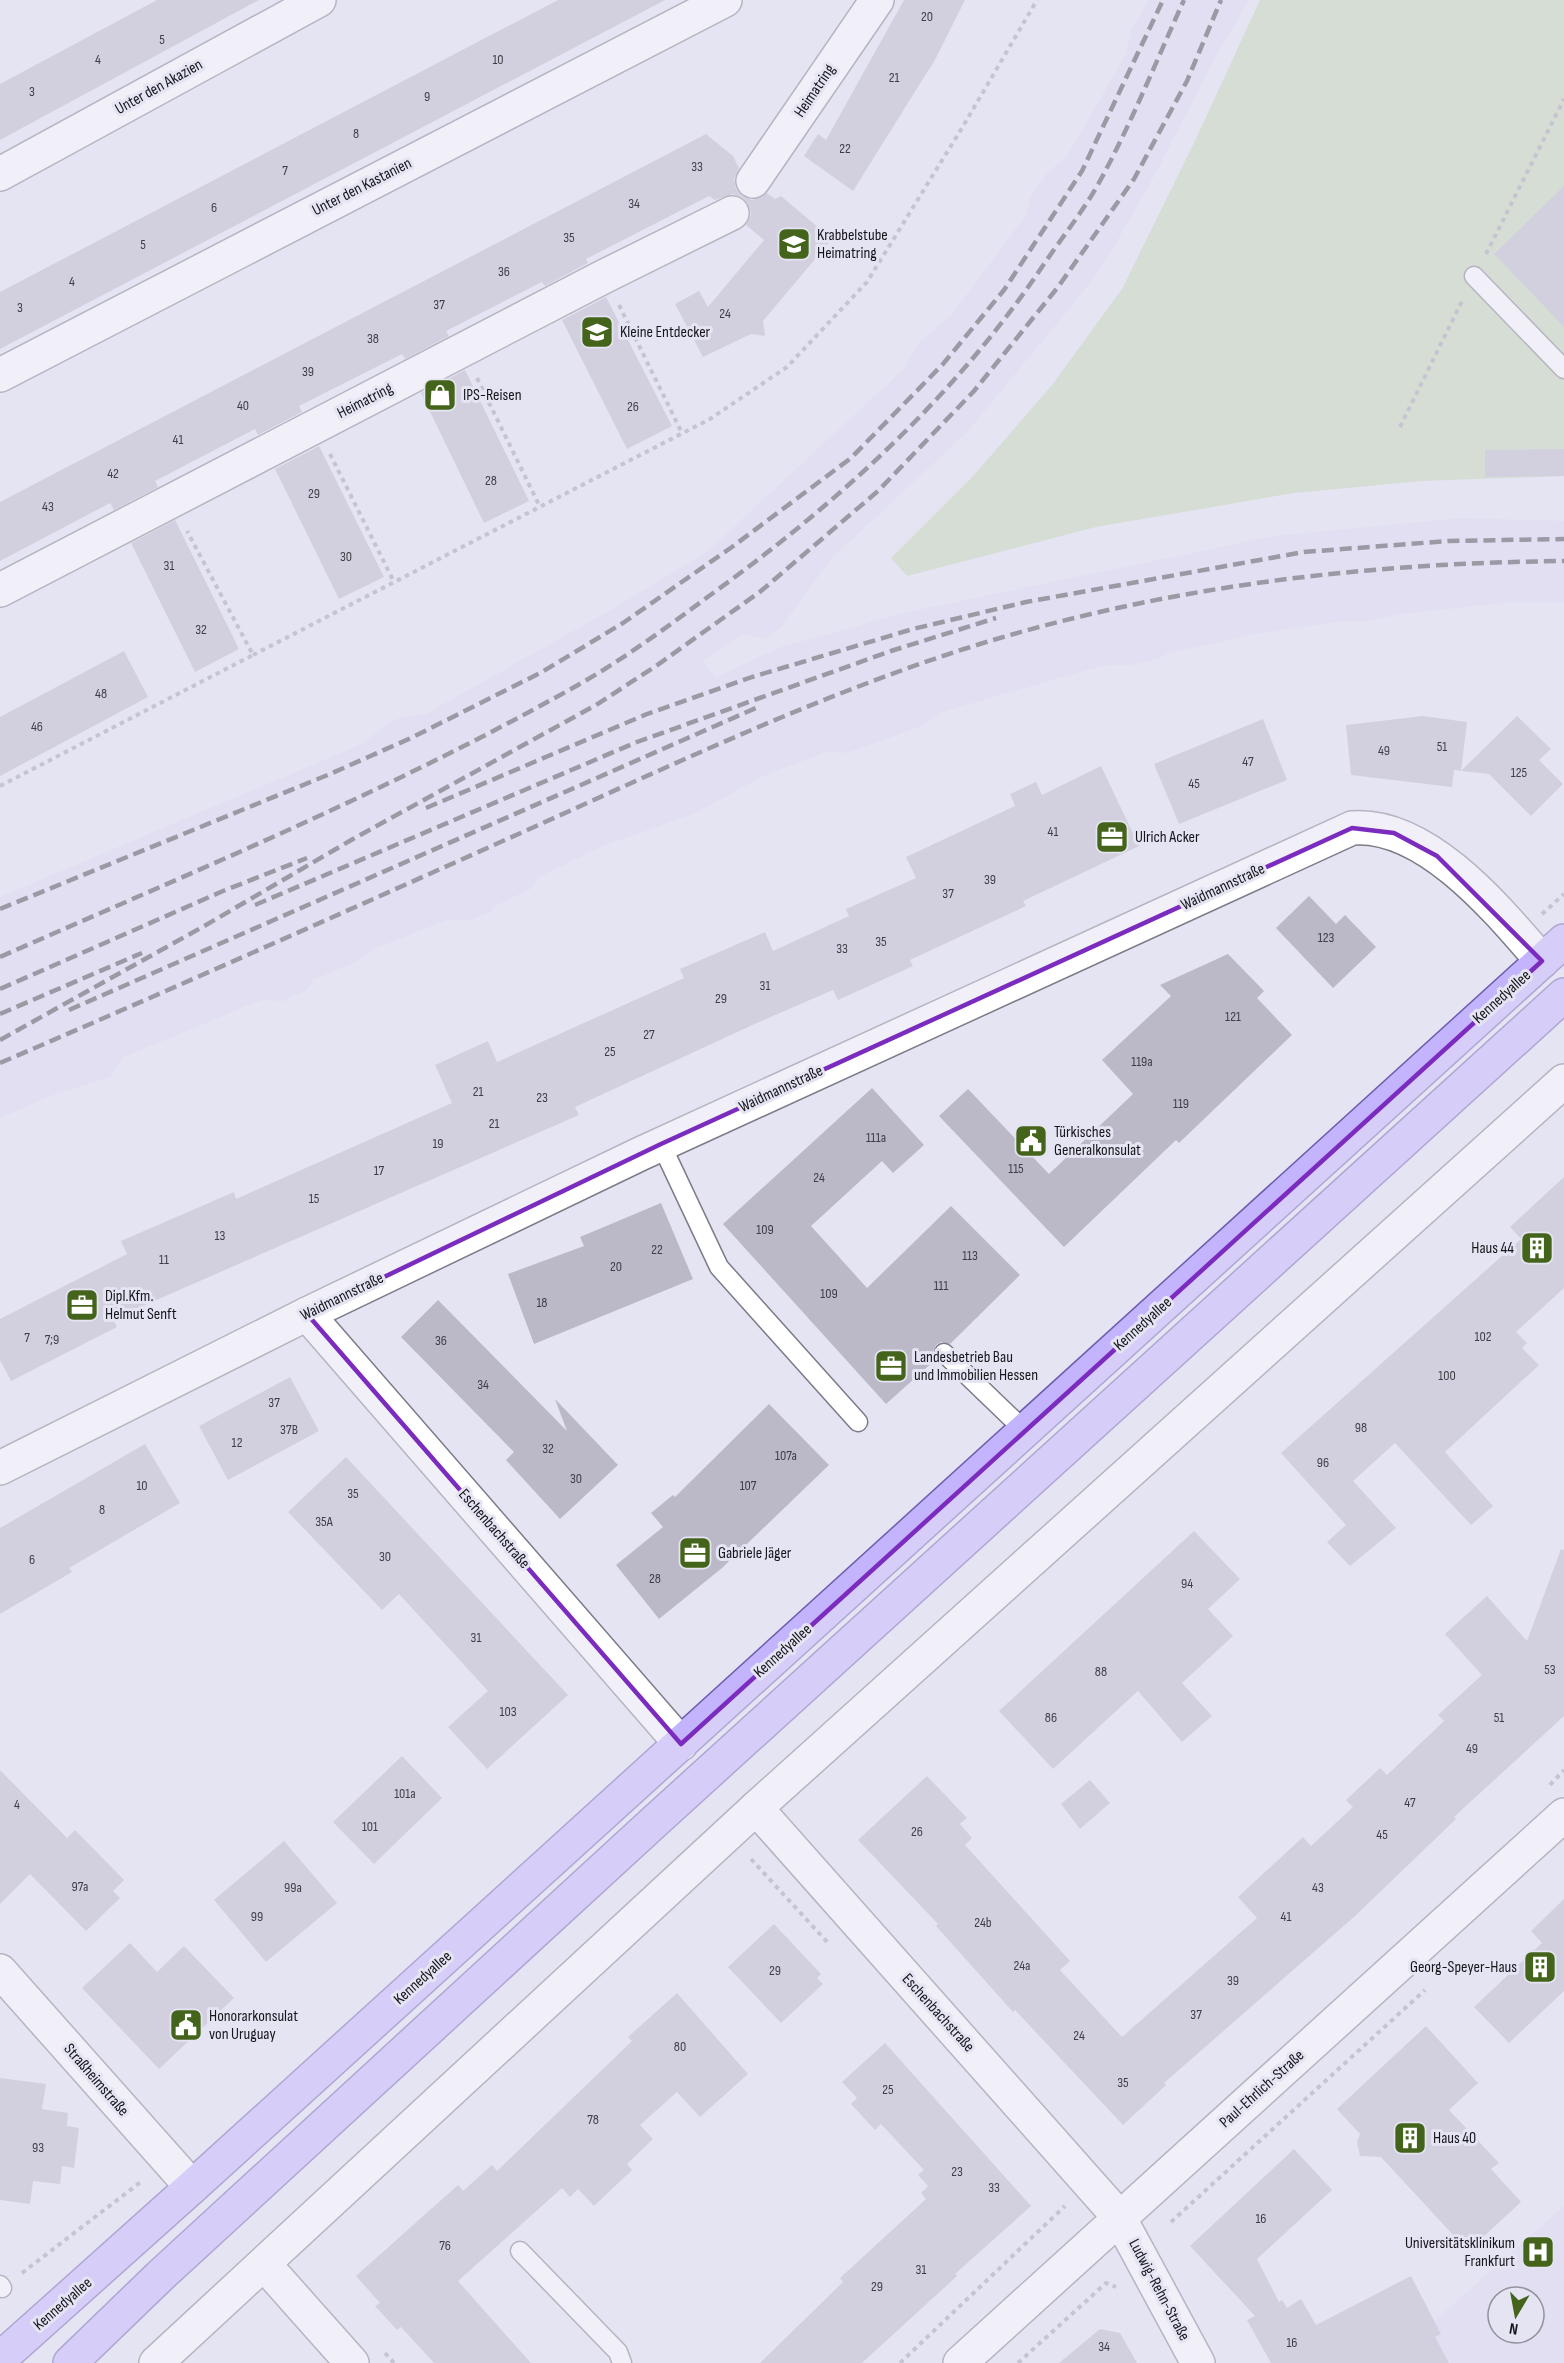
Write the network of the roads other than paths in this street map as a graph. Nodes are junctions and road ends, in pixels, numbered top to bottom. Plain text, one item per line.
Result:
1 (319, 0) edge
2 (725, 0) edge
3 (877, 0) edge
4 (0, 174) edge
5 (753, 181) dead end
6 (732, 213) dead end
7 (1474, 276) dead end
8 (1564, 369) edge
9 (0, 375) edge
10 (0, 590) edge
11 (1553, 951) edge
12 (1564, 995) edge
13 (1564, 1081) edge
14 (661, 1144) junction
15 (307, 1314) junction
16 (944, 1353) dead end
17 (858, 1422) dead end
18 (1025, 1431) junction
19 (0, 1468) edge
20 (681, 1744) junction
21 (756, 1808) junction
22 (1564, 1815) edge
23 (0, 1971) edge
24 (192, 2187) junction
25 (1119, 2217) junction
26 (520, 2251) dead end
27 (264, 2264) junction
28 (0, 2359) edge
29 (70, 2363) edge
30 (156, 2363) edge
31 (352, 2363) edge
32 (622, 2363) edge
33 (960, 2363) edge
34 (1198, 2363) edge

1 - 4 street, Unter den Akazien
2 - 9 street, Unter den Kastanien
3 - 5 street, Heimatring
6 - 10 street, Heimatring
7 - 8 lane
11 - 14 street, Waidmannstraße
11 - 18 main road, Kennedyallee
12 - 29 main road
13 - 21 street
14 - 15 street, Waidmannstraße
14 - 17 lane
15 - 19 street, Waidmannstraße
15 - 20 street, Eschenbachstraße
16 - 18 lane
18 - 20 main road, Kennedyallee
20 - 24 main road, Kennedyallee
21 - 25 street, Eschenbachstraße
21 - 27 street
22 - 25 street, Paul-Ehrlich-Straße
23 - 24 street, Straßheimstraße
24 - 28 main road, Kennedyallee
25 - 33 street, Paul-Ehrlich-Straße
25 - 34 street, Ludwig-Rehn-Straße
26 - 32 lane
27 - 30 street
27 - 31 street

